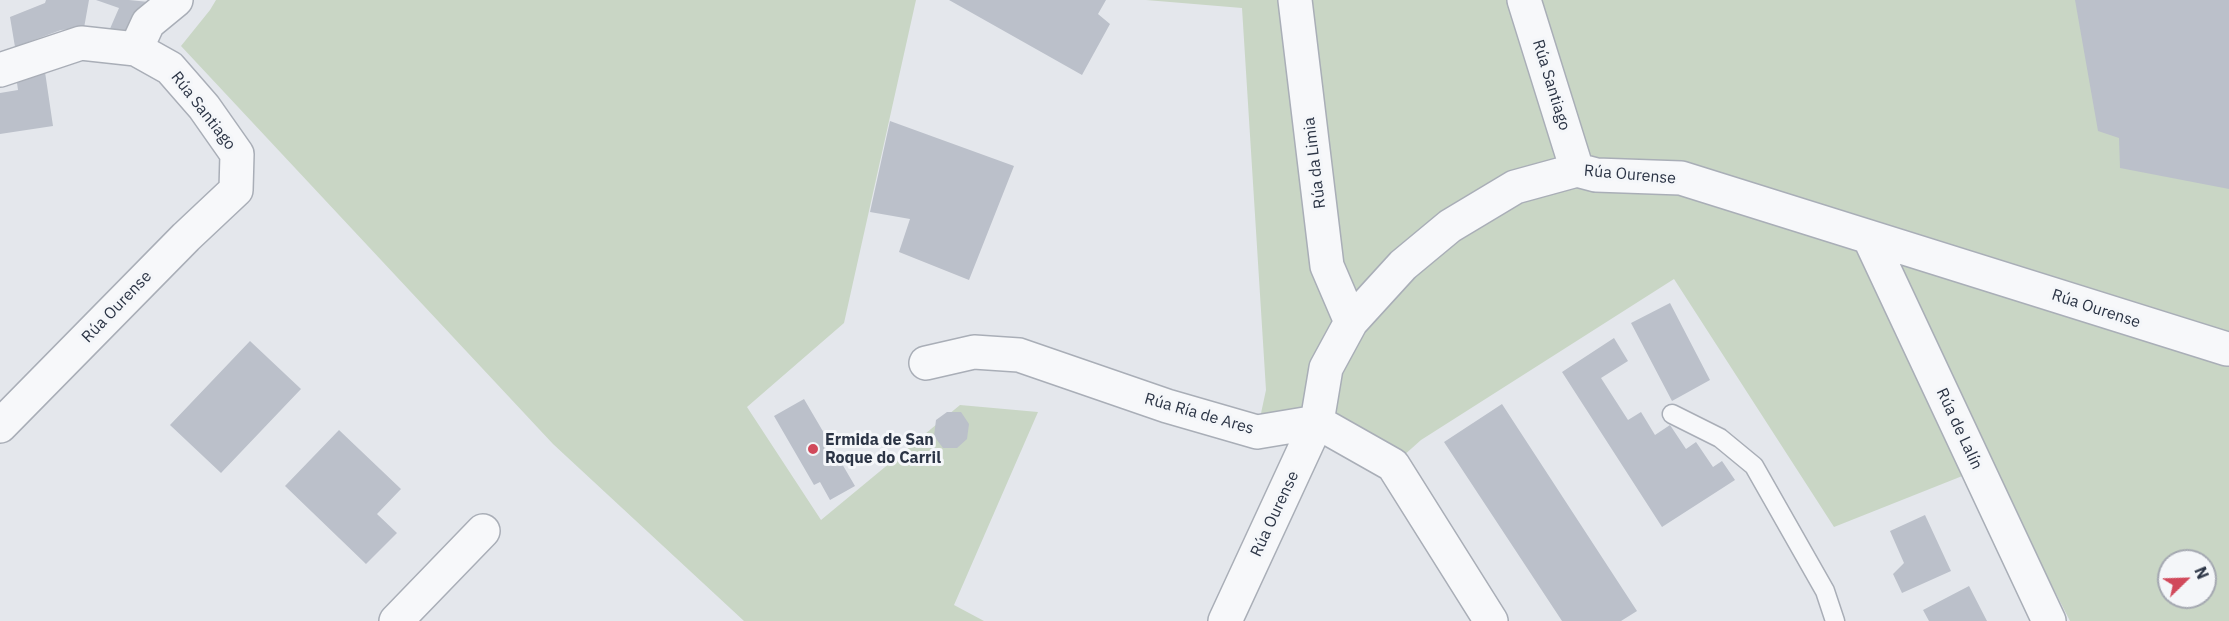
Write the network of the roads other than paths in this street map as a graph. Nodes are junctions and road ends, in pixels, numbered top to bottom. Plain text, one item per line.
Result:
1 (176, 0) edge
2 (1295, 0) edge
3 (1524, 0) edge
4 (136, 49) junction
5 (0, 70) edge
6 (1577, 170) junction
7 (236, 190) joint
8 (1869, 237) junction
9 (1351, 322) junction
10 (2228, 349) edge
11 (926, 363) dead end
12 (1672, 414) dead end
13 (1317, 422) junction
14 (0, 426) edge
15 (483, 531) dead end
16 (396, 621) edge
17 (1225, 621) edge
18 (1491, 621) edge
19 (1834, 621) edge
20 (2049, 621) edge

1 - 4 street
2 - 9 street, Rúa da Limia
3 - 6 street, Rúa Santiago
4 - 5 street, Rúa Santiago
4 - 7 street, Rúa Santiago
6 - 8 street, Rúa Ourense
6 - 9 street, Rúa Ourense
7 - 14 street, Rúa Ourense
8 - 10 street, Rúa Ourense
8 - 20 street, Rúa de Lalín
9 - 13 street, Rúa Ourense
11 - 13 street, Rúa Ría de Ares
12 - 19 lane
13 - 17 street, Rúa Ourense
13 - 18 street
15 - 16 street

